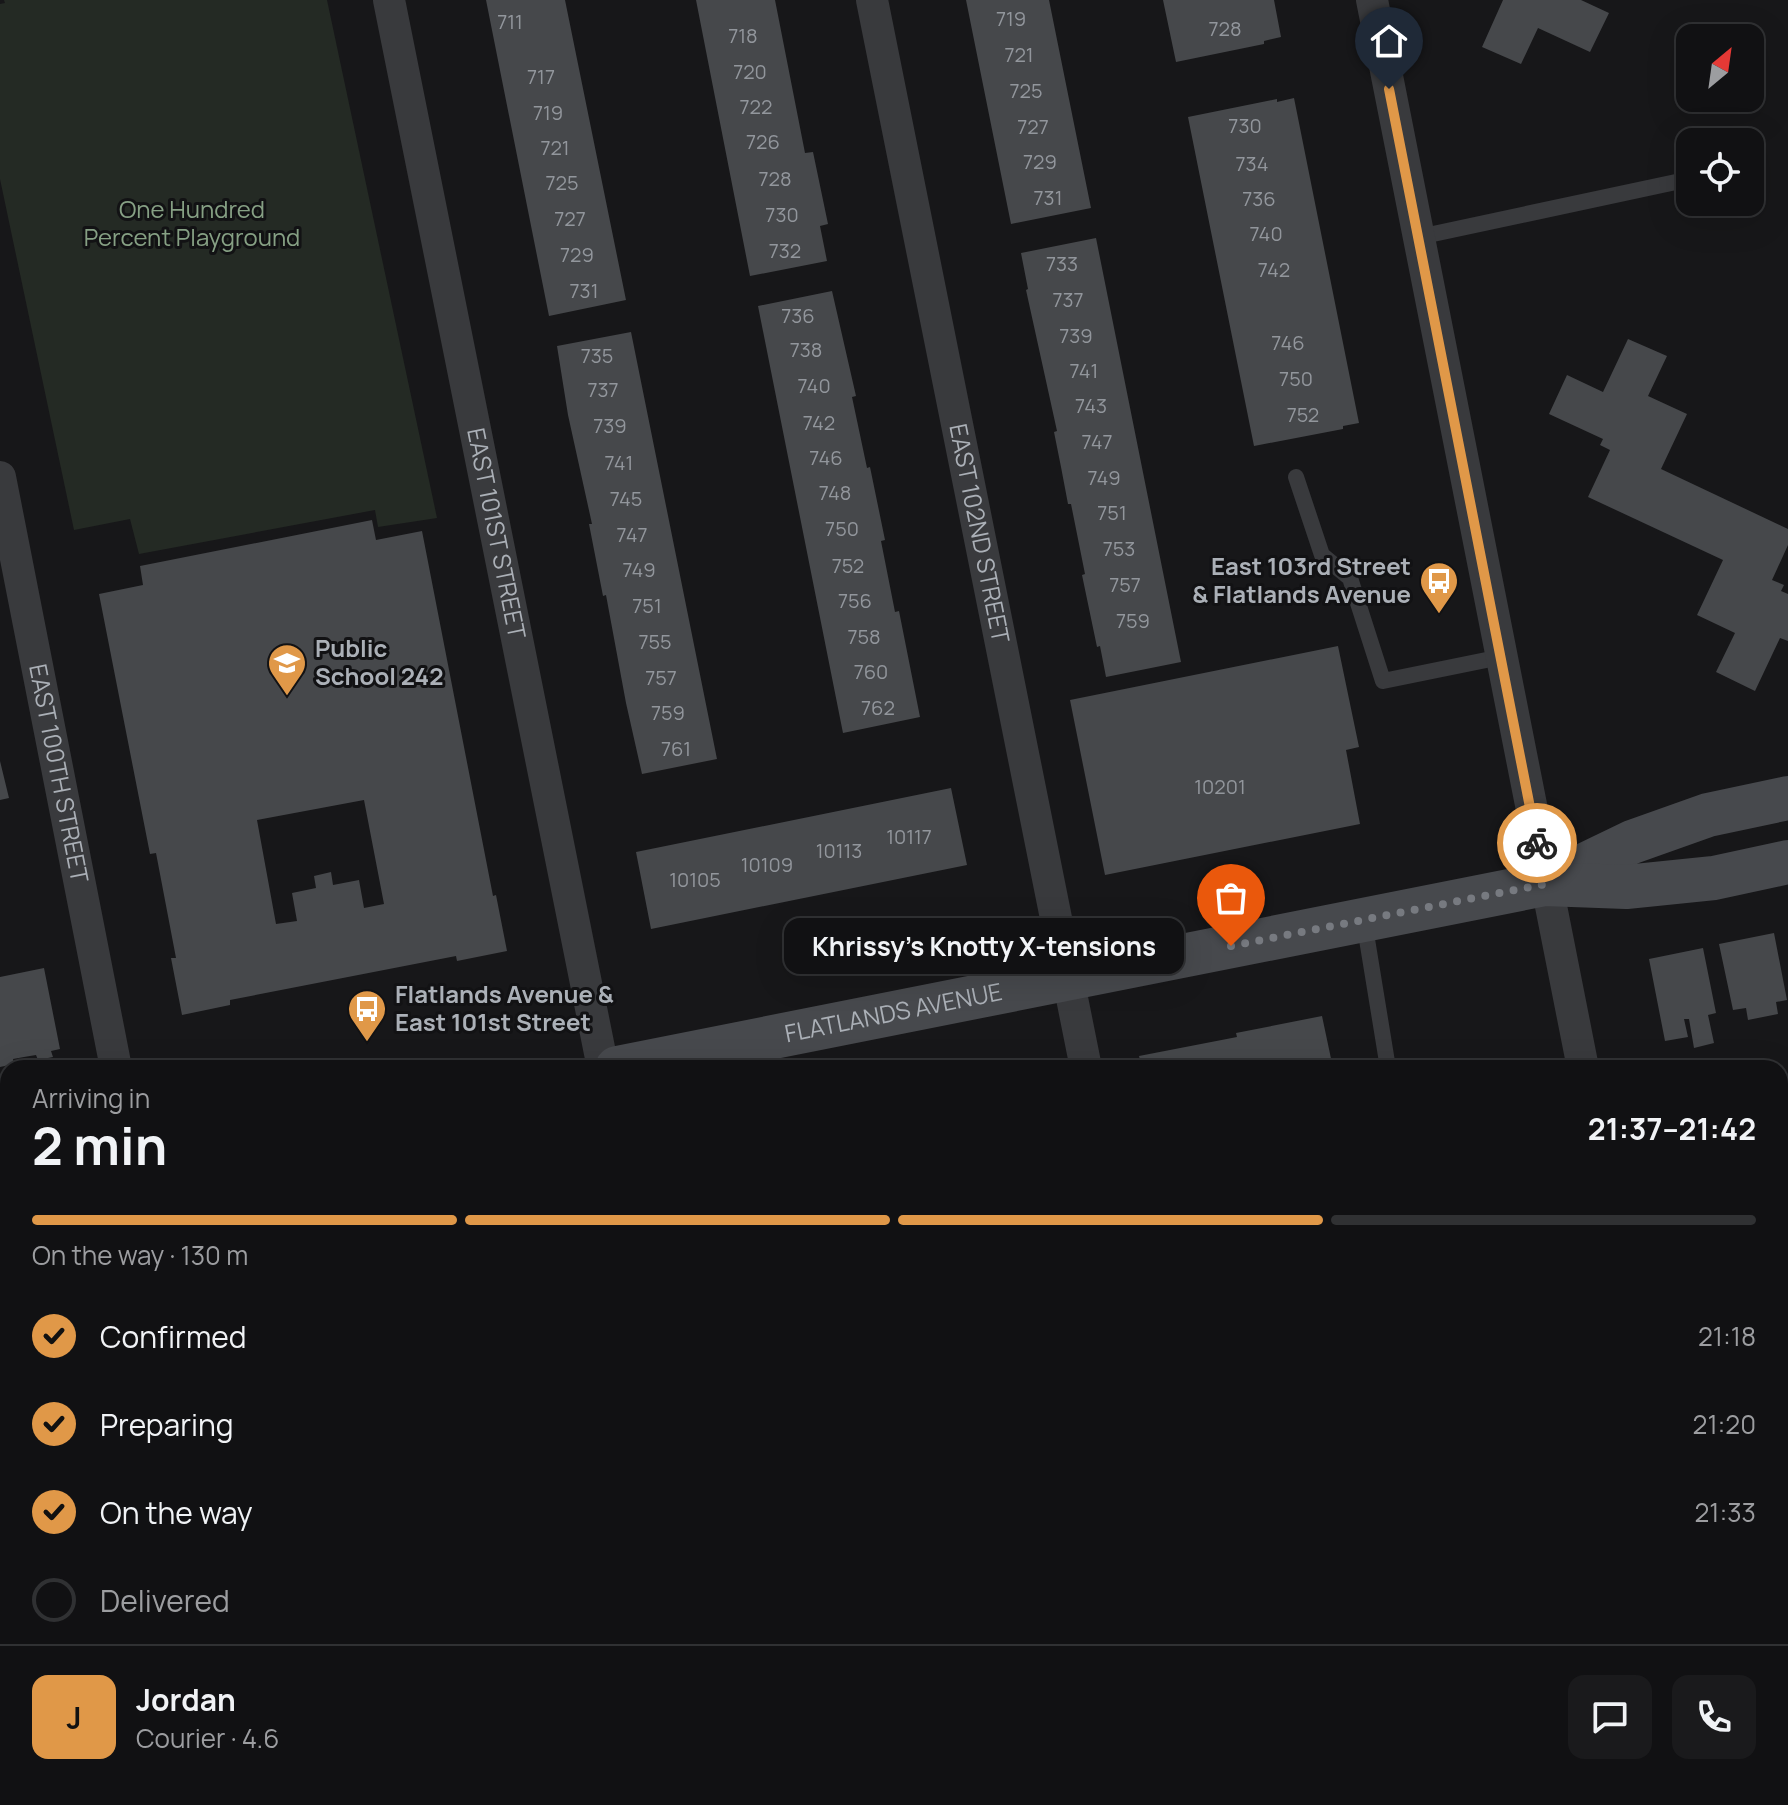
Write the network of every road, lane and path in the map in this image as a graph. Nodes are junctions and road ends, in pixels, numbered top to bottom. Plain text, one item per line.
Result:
1 (389, 0) edge
2 (872, 0) edge
3 (1372, 0) edge
4 (1676, 182) edge
5 (1419, 237) junction
6 (0, 477) edge
7 (1296, 477) dead end
8 (14, 624) edge
9 (1501, 657) junction
10 (1788, 798) edge
11 (1788, 862) edge
12 (1545, 884) junction
13 (1364, 920) junction
14 (1068, 978) junction
15 (114, 1060) edge
16 (601, 1060) edge
17 (657, 1060) edge
18 (1084, 1060) edge
19 (1387, 1060) edge
20 (1580, 1060) edge

1 - 16 street, EAST 101ST STREET
2 - 14 street, EAST 102ND STREET
3 - 5 street
4 - 5 lane
5 - 9 street
6 - 8 street, EAST 100TH STREET
7 - 9 lane
8 - 15 street, EAST 100TH STREET
9 - 12 street
10 - 12 main road, FLATLANDS AVENUE
11 - 12 main road, FLATLANDS AVENUE
12 - 13 main road, FLATLANDS AVENUE
12 - 20 street
13 - 14 main road, FLATLANDS AVENUE
13 - 19 lane
14 - 17 main road, FLATLANDS AVENUE
14 - 18 street, EAST 102ND STREET

